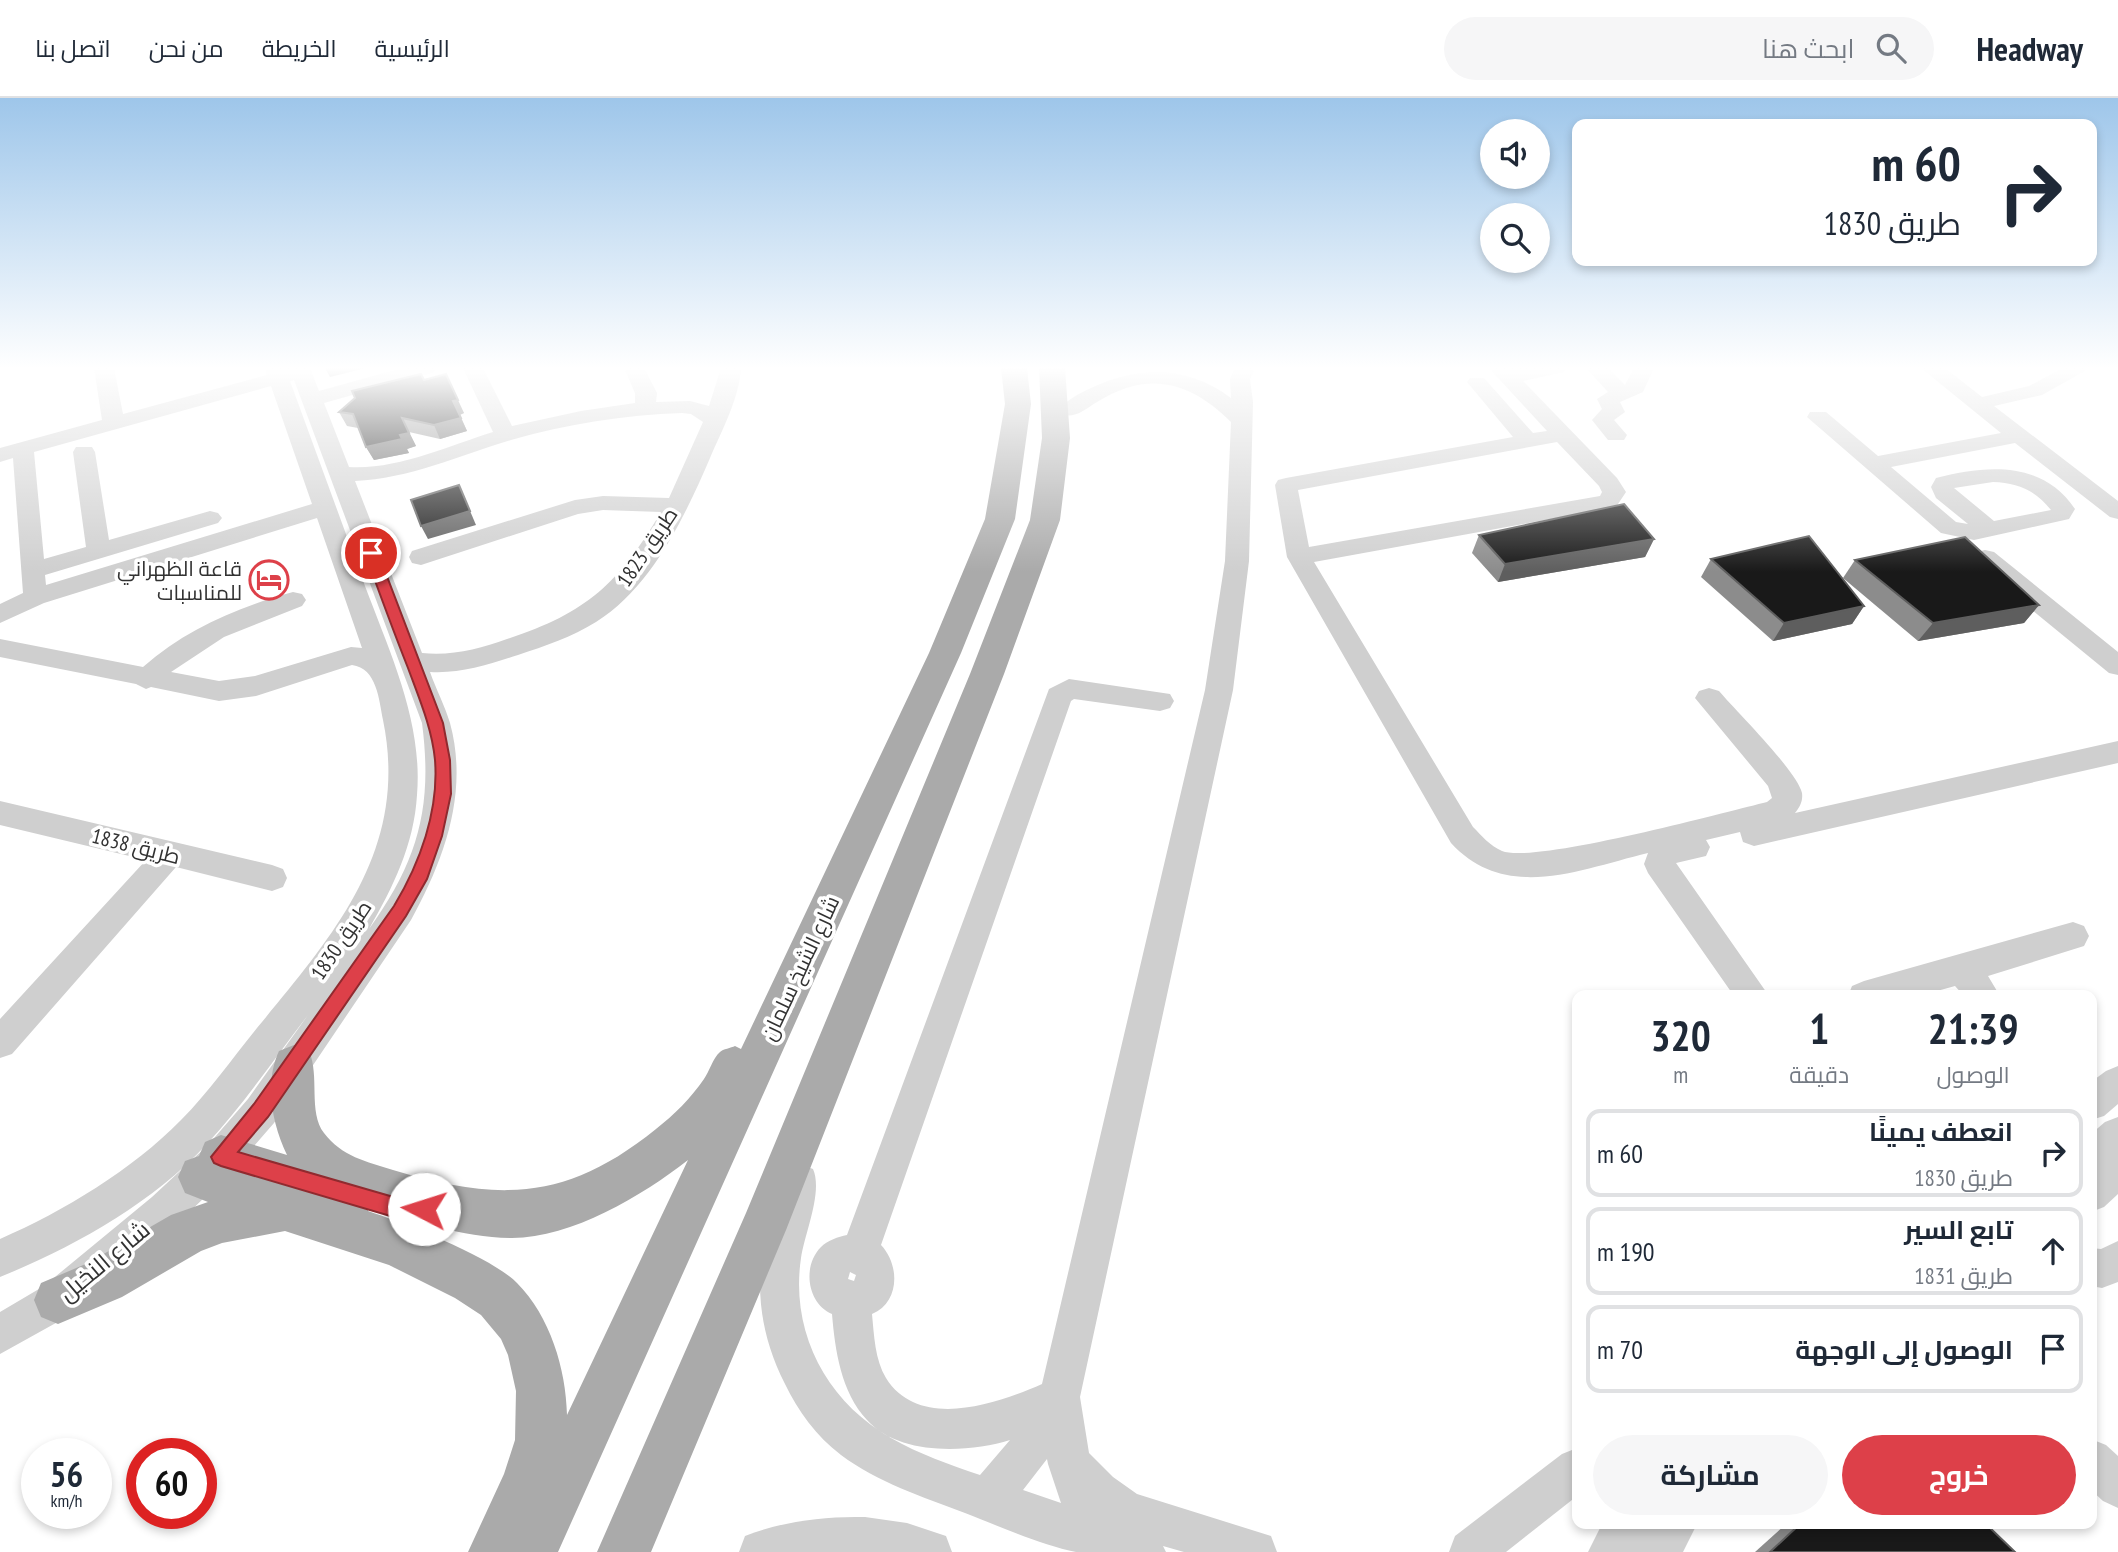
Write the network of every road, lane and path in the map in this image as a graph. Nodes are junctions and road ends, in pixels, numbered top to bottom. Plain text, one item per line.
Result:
1 (71, 436) edge
2 (294, 436) edge
3 (326, 436) edge
4 (502, 436) edge
5 (709, 436) edge
6 (1013, 436) edge
7 (1061, 436) edge
8 (1241, 436) edge
9 (1523, 436) edge
10 (1553, 436) edge
11 (1566, 436) edge
12 (1840, 436) edge
13 (2019, 436) joint
14 (2039, 436) edge
15 (1527, 440) junction
16 (1942, 451) junction
17 (12, 452) edge
18 (84, 452) dead end
19 (1873, 464) junction
20 (390, 469) junction
21 (340, 473) junction
22 (1977, 478) junction
23 (2118, 494) edge
24 (676, 505) junction
25 (325, 508) junction
26 (2118, 512) edge
27 (357, 517) junction
28 (210, 518) dead end
29 (1990, 529) junction
30 (340, 550) junction
31 (99, 551) junction
32 (421, 557) dead end
33 (1299, 557) junction
34 (1985, 558) edge
35 (32, 571) junction
36 (35, 597) junction
37 (293, 600) dead end
38 (1, 614) edge
39 (0, 648) edge
40 (488, 655) junction
41 (413, 661) junction
42 (2118, 666) edge
43 (385, 674) junction
44 (293, 675) junction
45 (146, 679) junction
46 (1709, 698) dead end
47 (1160, 701) dead end
48 (436, 723) junction
49 (912, 725) junction
50 (2118, 752) edge
51 (1, 814) edge
52 (169, 855) junction
53 (272, 878) dead end
54 (2073, 936) dead end
55 (1962, 970) junction
56 (1749, 990) edge
57 (1887, 990) edge
58 (1979, 990) edge
59 (0, 1044) edge
60 (294, 1065) junction
61 (823, 1080) junction
62 (2118, 1082) edge
63 (2097, 1099) edge
64 (2118, 1134) edge
65 (2097, 1152) edge
66 (192, 1159) junction
67 (2118, 1170) edge
68 (2097, 1189) edge
69 (285, 1209) junction
70 (480, 1211) junction
71 (0, 1258) edge
72 (2118, 1260) edge
73 (2097, 1269) edge
74 (58, 1300) junction
75 (0, 1334) edge
76 (1059, 1397) junction
77 (1069, 1464) junction
78 (2097, 1466) edge
79 (1572, 1473) edge
80 (2118, 1486) edge
81 (988, 1500) junction
82 (1625, 1529) edge
83 (1672, 1529) edge
84 (1094, 1536) junction
85 (495, 1552) edge
86 (530, 1552) edge
87 (624, 1552) edge
88 (761, 1552) edge
89 (930, 1552) edge
90 (1144, 1552) edge
91 (1255, 1552) edge
92 (1471, 1552) edge
93 (1610, 1552) edge
94 (1657, 1552) edge

1 - 17 street
2 - 25 street, طريق 1830
3 - 21 street, طريق 1830
4 - 20 street
5 - 24 street, طريق 1823
6 - 49 main road, شارع الشيخ سلمان
7 - 61 main road
8 - 76 street
9 - 15 street
10 - 15 street
11 - 33 street
12 - 19 street
13 - 16 street
13 - 26 street
14 - 23 street
15 - 33 street
16 - 19 street
16 - 22 street
17 - 35 street
18 - 31 street
19 - 29 street
20 - 21 street
20 - 27 street
21 - 27 street, طريق 1830
22 - 29 street
22 - 29 street
24 - 32 street
24 - 40 street, طريق 1823
25 - 30 street, طريق 1830
25 - 36 street
27 - 41 street, طريق 1830
28 - 31 street
30 - 43 street, طريق 1830
30 - 44 street
31 - 35 street
33 - 46 street
34 - 42 street
35 - 36 street
36 - 38 street
37 - 45 street
39 - 45 street
40 - 41 street, طريق 1823
40 - 48 street, طريق 1823
41 - 48 street, طريق 1830
43 - 44 street
43 - 66 street, طريق 1830
44 - 45 street
47 - 76 street
48 - 60 street, طريق 1830
49 - 70 main road
49 - 86 main road, شارع الشيخ سلمان
50 - 56 street
51 - 52 street, طريق 1838
52 - 53 street, طريق 1838
52 - 59 street
54 - 55 street
55 - 57 street
55 - 58 street
60 - 66 street, طريق 1830
60 - 70 main road
61 - 81 street
61 - 87 main road
62 - 63 street
64 - 65 street
66 - 69 main road
66 - 70 main road
66 - 71 street, شارع النخيل
66 - 74 street, شارع النخيل
67 - 68 street
69 - 74 main road
69 - 85 main road
72 - 73 street
74 - 75 street, شارع النخيل
76 - 77 street
76 - 81 street
77 - 84 street
77 - 91 street
78 - 80 street
79 - 92 street
81 - 84 street
82 - 93 street
83 - 94 street
84 - 90 street
88 - 89 street

